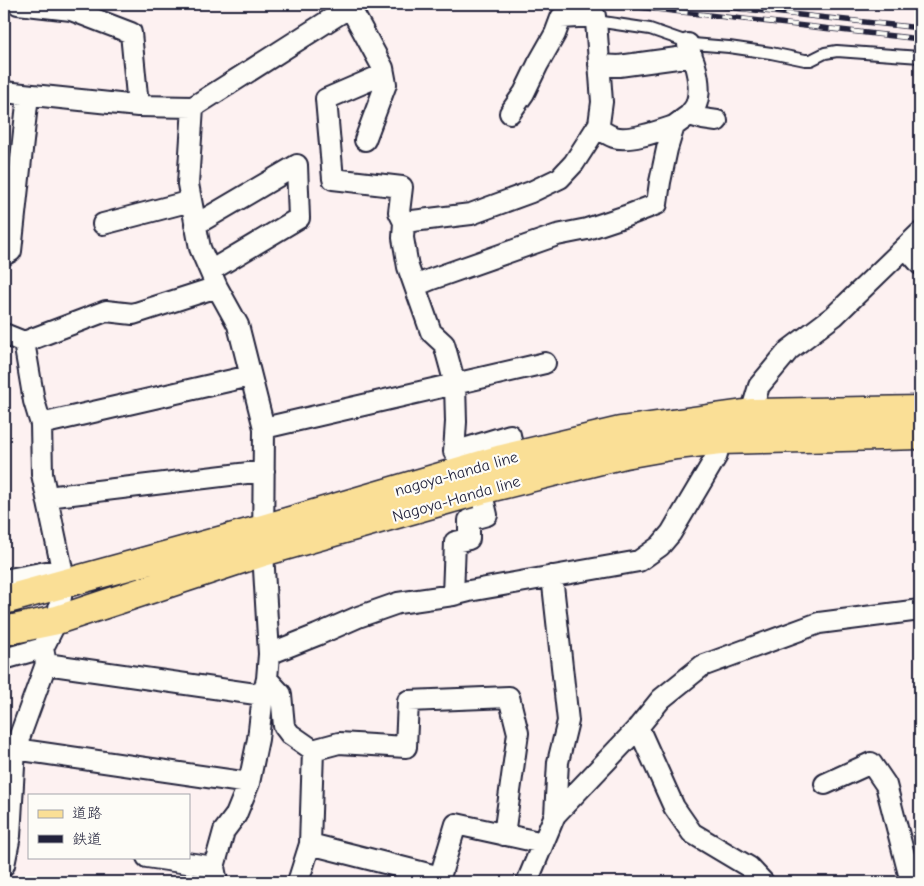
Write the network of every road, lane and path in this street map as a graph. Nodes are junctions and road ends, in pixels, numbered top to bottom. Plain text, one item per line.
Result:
1 (18, 4) edge
2 (594, 14) edge
3 (690, 49) junction
4 (920, 58) edge
5 (599, 65) junction
6 (384, 74) junction
7 (4, 92) edge
8 (28, 95) junction
9 (138, 106) junction
10 (193, 107) junction
11 (510, 113) dead end
12 (681, 121) junction
13 (717, 122) dead end
14 (597, 127) junction
15 (365, 140) dead end
16 (191, 201) junction
17 (404, 222) junction
18 (103, 224) dead end
19 (195, 225) junction
20 (920, 232) edge
21 (906, 248) junction
22 (4, 255) edge
23 (920, 264) edge
24 (214, 279) junction
25 (415, 286) junction
26 (4, 334) edge
27 (24, 342) junction
28 (546, 363) dead end
29 (250, 376) junction
30 (455, 384) junction
31 (920, 410) edge
32 (750, 413) junction
33 (41, 424) junction
34 (264, 428) junction
35 (920, 435) edge
36 (721, 440) junction
37 (514, 456) junction
38 (264, 470) junction
39 (481, 490) junction
40 (47, 497) junction
41 (263, 541) junction
42 (552, 576) junction
43 (62, 577) junction
44 (4, 580) edge
45 (453, 595) junction
46 (4, 600) edge
47 (920, 610) edge
48 (57, 620) junction
49 (4, 631) edge
50 (269, 654) junction
51 (44, 656) junction
52 (4, 659) edge
53 (265, 687) junction
54 (638, 727) junction
55 (16, 749) junction
56 (314, 750) junction
57 (249, 783) junction
58 (825, 784) dead end
59 (555, 815) junction
60 (504, 835) junction
61 (20, 838) edge
62 (543, 843) junction
63 (310, 844) junction
64 (151, 858) edge
65 (4, 865) edge
66 (215, 875) edge
67 (753, 879) edge
68 (298, 882) edge
69 (527, 882) edge
70 (911, 882) edge

1 - 9 street
2 - 3 lane
2 - 5 street
2 - 11 street
3 - 4 lane
3 - 5 street
3 - 12 street
5 - 14 street
6 - 10 street
6 - 15 street
6 - 17 street
7 - 8 street
8 - 9 street
8 - 22 street
9 - 10 street
10 - 16 street
12 - 13 street
12 - 14 street
12 - 25 street
14 - 17 street
16 - 18 street
16 - 19 street
17 - 25 street
19 - 24 street
19 - 24 street
20 - 21 street
21 - 23 street
21 - 32 street
24 - 27 street
24 - 29 street
25 - 30 street
26 - 27 street
27 - 33 street
28 - 30 street
29 - 33 street
29 - 34 street
30 - 34 street
30 - 37 street
31 - 32 main road, nagoya-handa line
32 - 37 main road, nagoya-handa line
33 - 40 street
34 - 38 street
35 - 36 main road, Nagoya-Handa line
36 - 39 main road, Nagoya-Handa line
36 - 42 street
37 - 41 main road, nagoya-handa line
38 - 40 street
38 - 41 street
39 - 41 main road, Nagoya-Handa line
39 - 45 street
40 - 43 street
41 - 43 main road, nagoya-handa line
41 - 48 main road, Nagoya-Handa line
41 - 50 street
42 - 45 street
42 - 59 street
43 - 44 street
43 - 46 main road, nagoya-handa line
43 - 48 street
45 - 50 street
47 - 54 street
48 - 49 main road, Nagoya-Handa line
48 - 51 street
50 - 53 street
51 - 52 street
51 - 53 street
51 - 55 street
53 - 56 street
53 - 57 street
54 - 59 street
54 - 67 street
55 - 57 street
55 - 61 street
56 - 60 street
56 - 63 street
57 - 66 street
58 - 70 street
59 - 62 street
60 - 62 street
60 - 63 street
61 - 65 street
62 - 69 street
63 - 68 street
64 - 66 street

